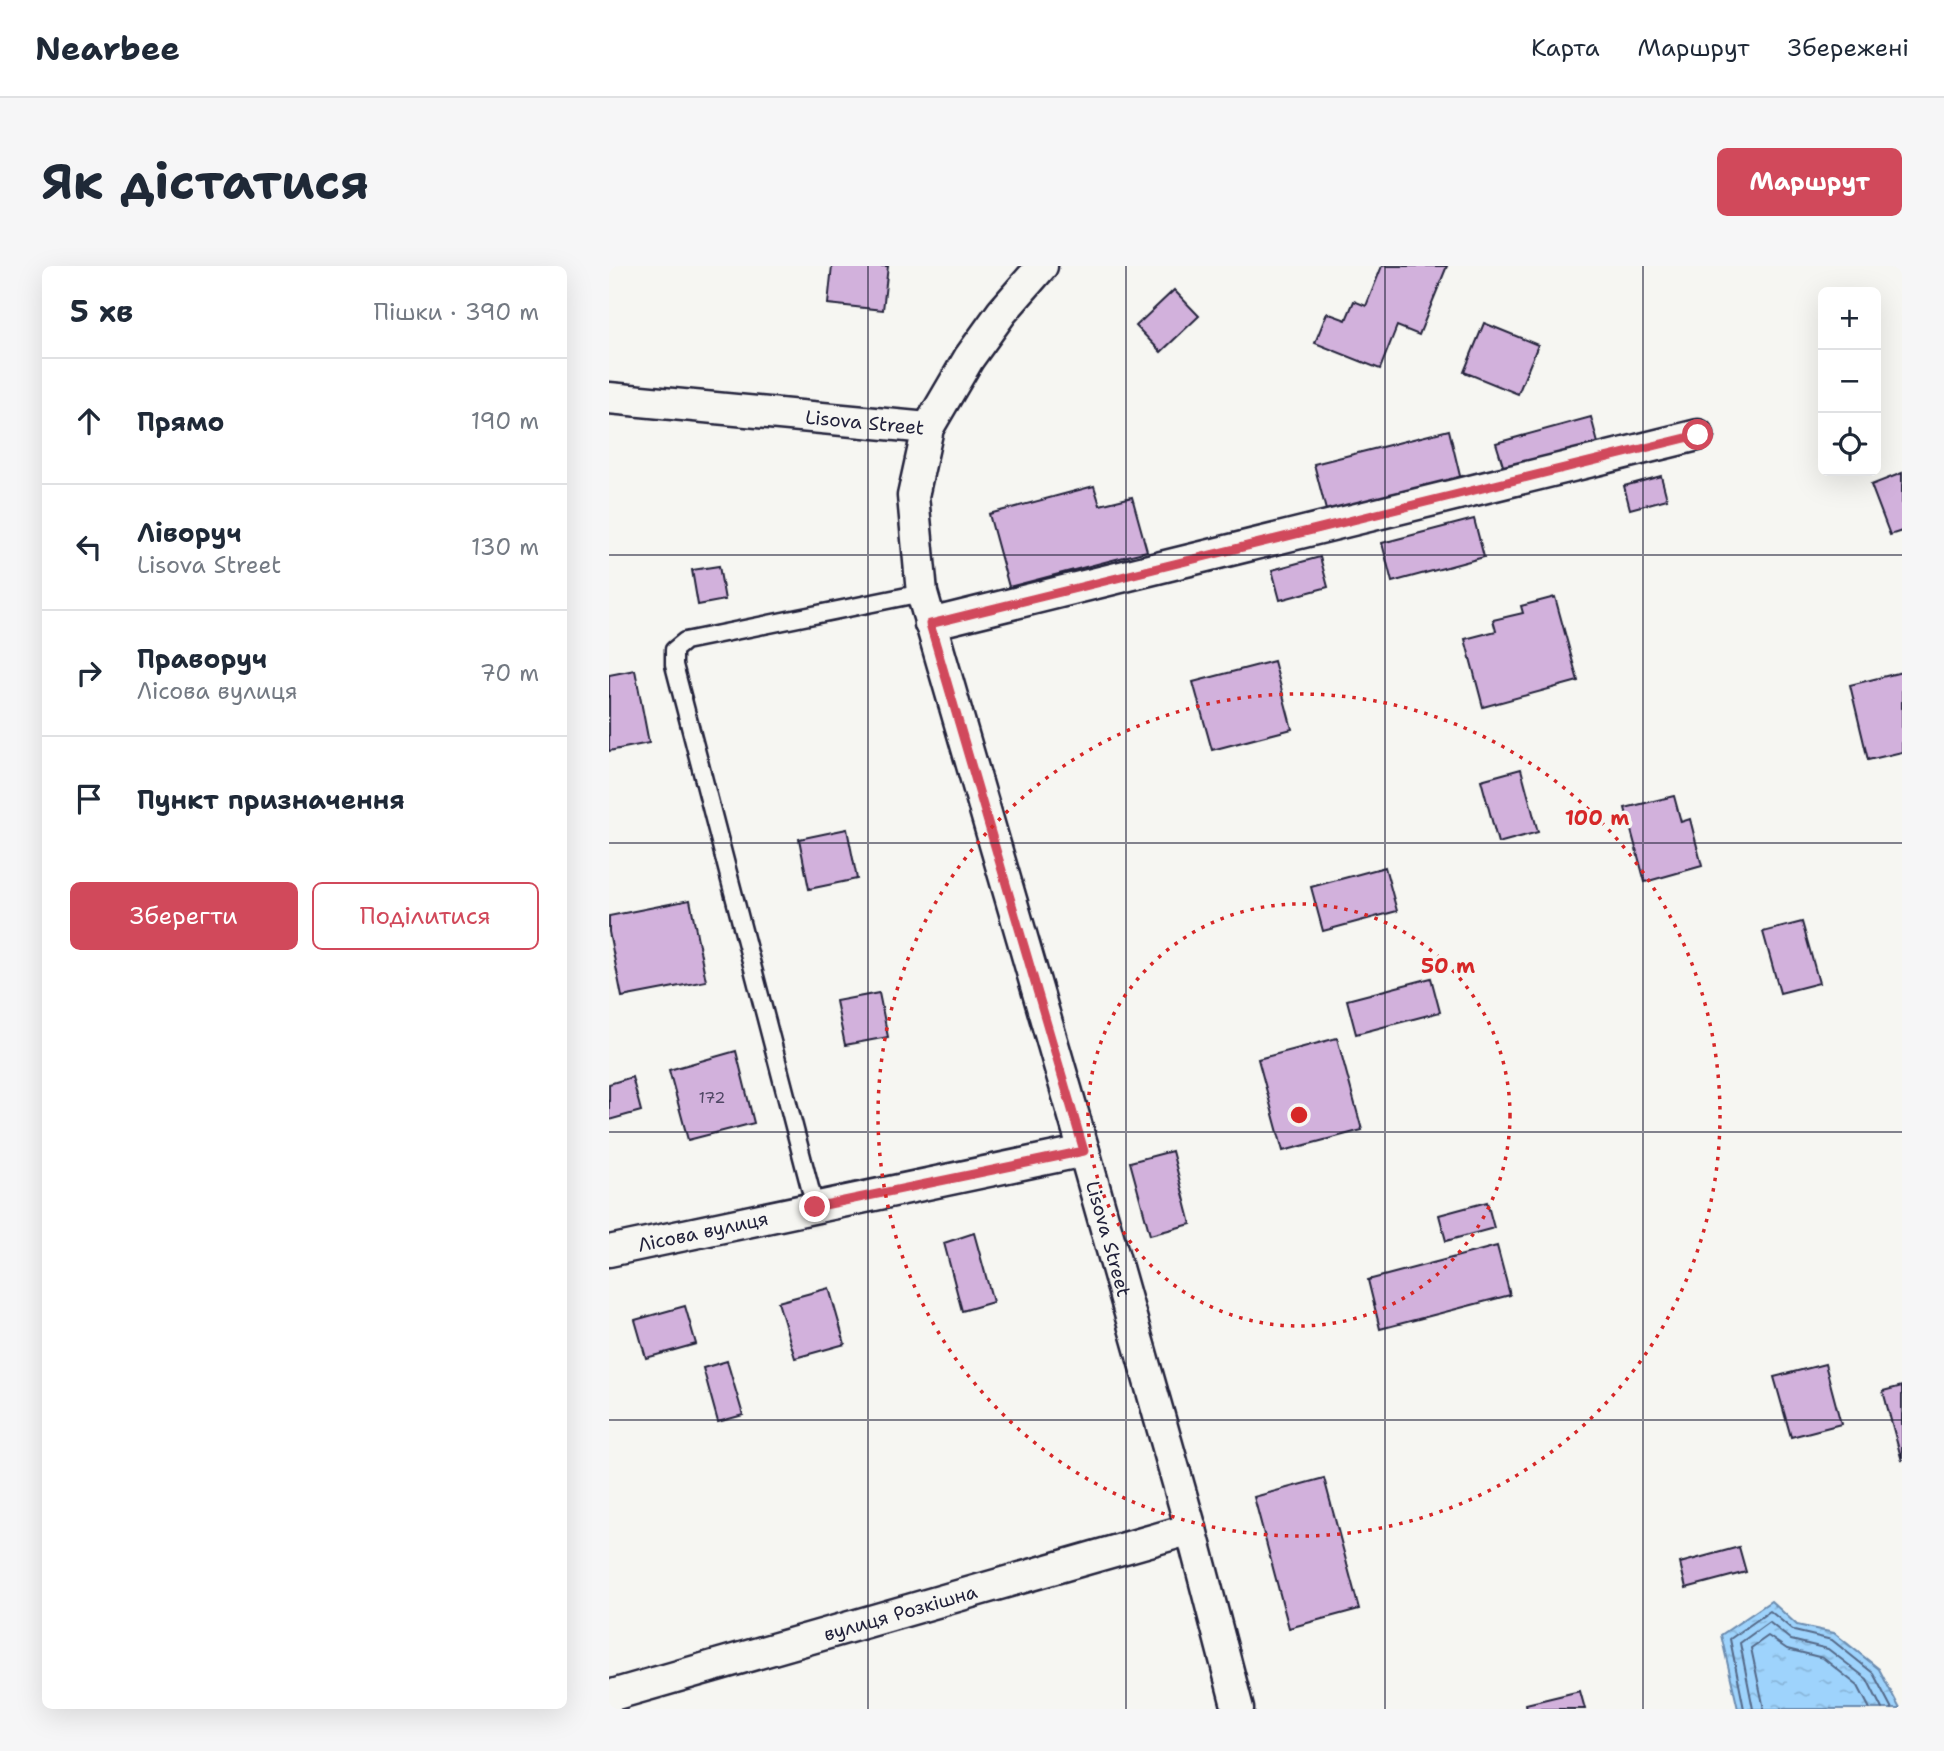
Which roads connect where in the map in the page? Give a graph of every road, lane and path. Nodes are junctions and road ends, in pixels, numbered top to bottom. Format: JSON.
{"nodes":[{"id":1,"x":1042,"y":266,"type":"edge"},
{"id":2,"x":609,"y":398,"type":"edge"},
{"id":3,"x":928,"y":428,"type":"junction"},
{"id":4,"x":1698,"y":435,"type":"dead end"},
{"id":5,"x":922,"y":593,"type":"junction"},
{"id":6,"x":930,"y":624,"type":"junction"},
{"id":7,"x":1084,"y":1151,"type":"junction"},
{"id":8,"x":815,"y":1207,"type":"junction"},
{"id":9,"x":609,"y":1251,"type":"edge"},
{"id":10,"x":1191,"y":1530,"type":"junction"},
{"id":11,"x":609,"y":1696,"type":"edge"},
{"id":12,"x":1238,"y":1709,"type":"edge"}],
"edges":[{"from":1,"to":3,"type":"street"},
{"from":2,"to":3,"type":"street","name":"Lisova Street"},
{"from":3,"to":5,"type":"street","name":"Lisova Street"},
{"from":4,"to":6,"type":"street"},
{"from":5,"to":6,"type":"street","name":"Lisova Street"},
{"from":5,"to":8,"type":"lane"},
{"from":6,"to":7,"type":"street","name":"Lisova Street"},
{"from":7,"to":8,"type":"street","name":"Лісова вулиця"},
{"from":7,"to":10,"type":"street","name":"Lisova Street"},
{"from":8,"to":9,"type":"street","name":"Лісова вулиця"},
{"from":10,"to":11,"type":"street","name":"вулиця Розкішна"},
{"from":10,"to":12,"type":"street","name":"Lisova Street"}]}
